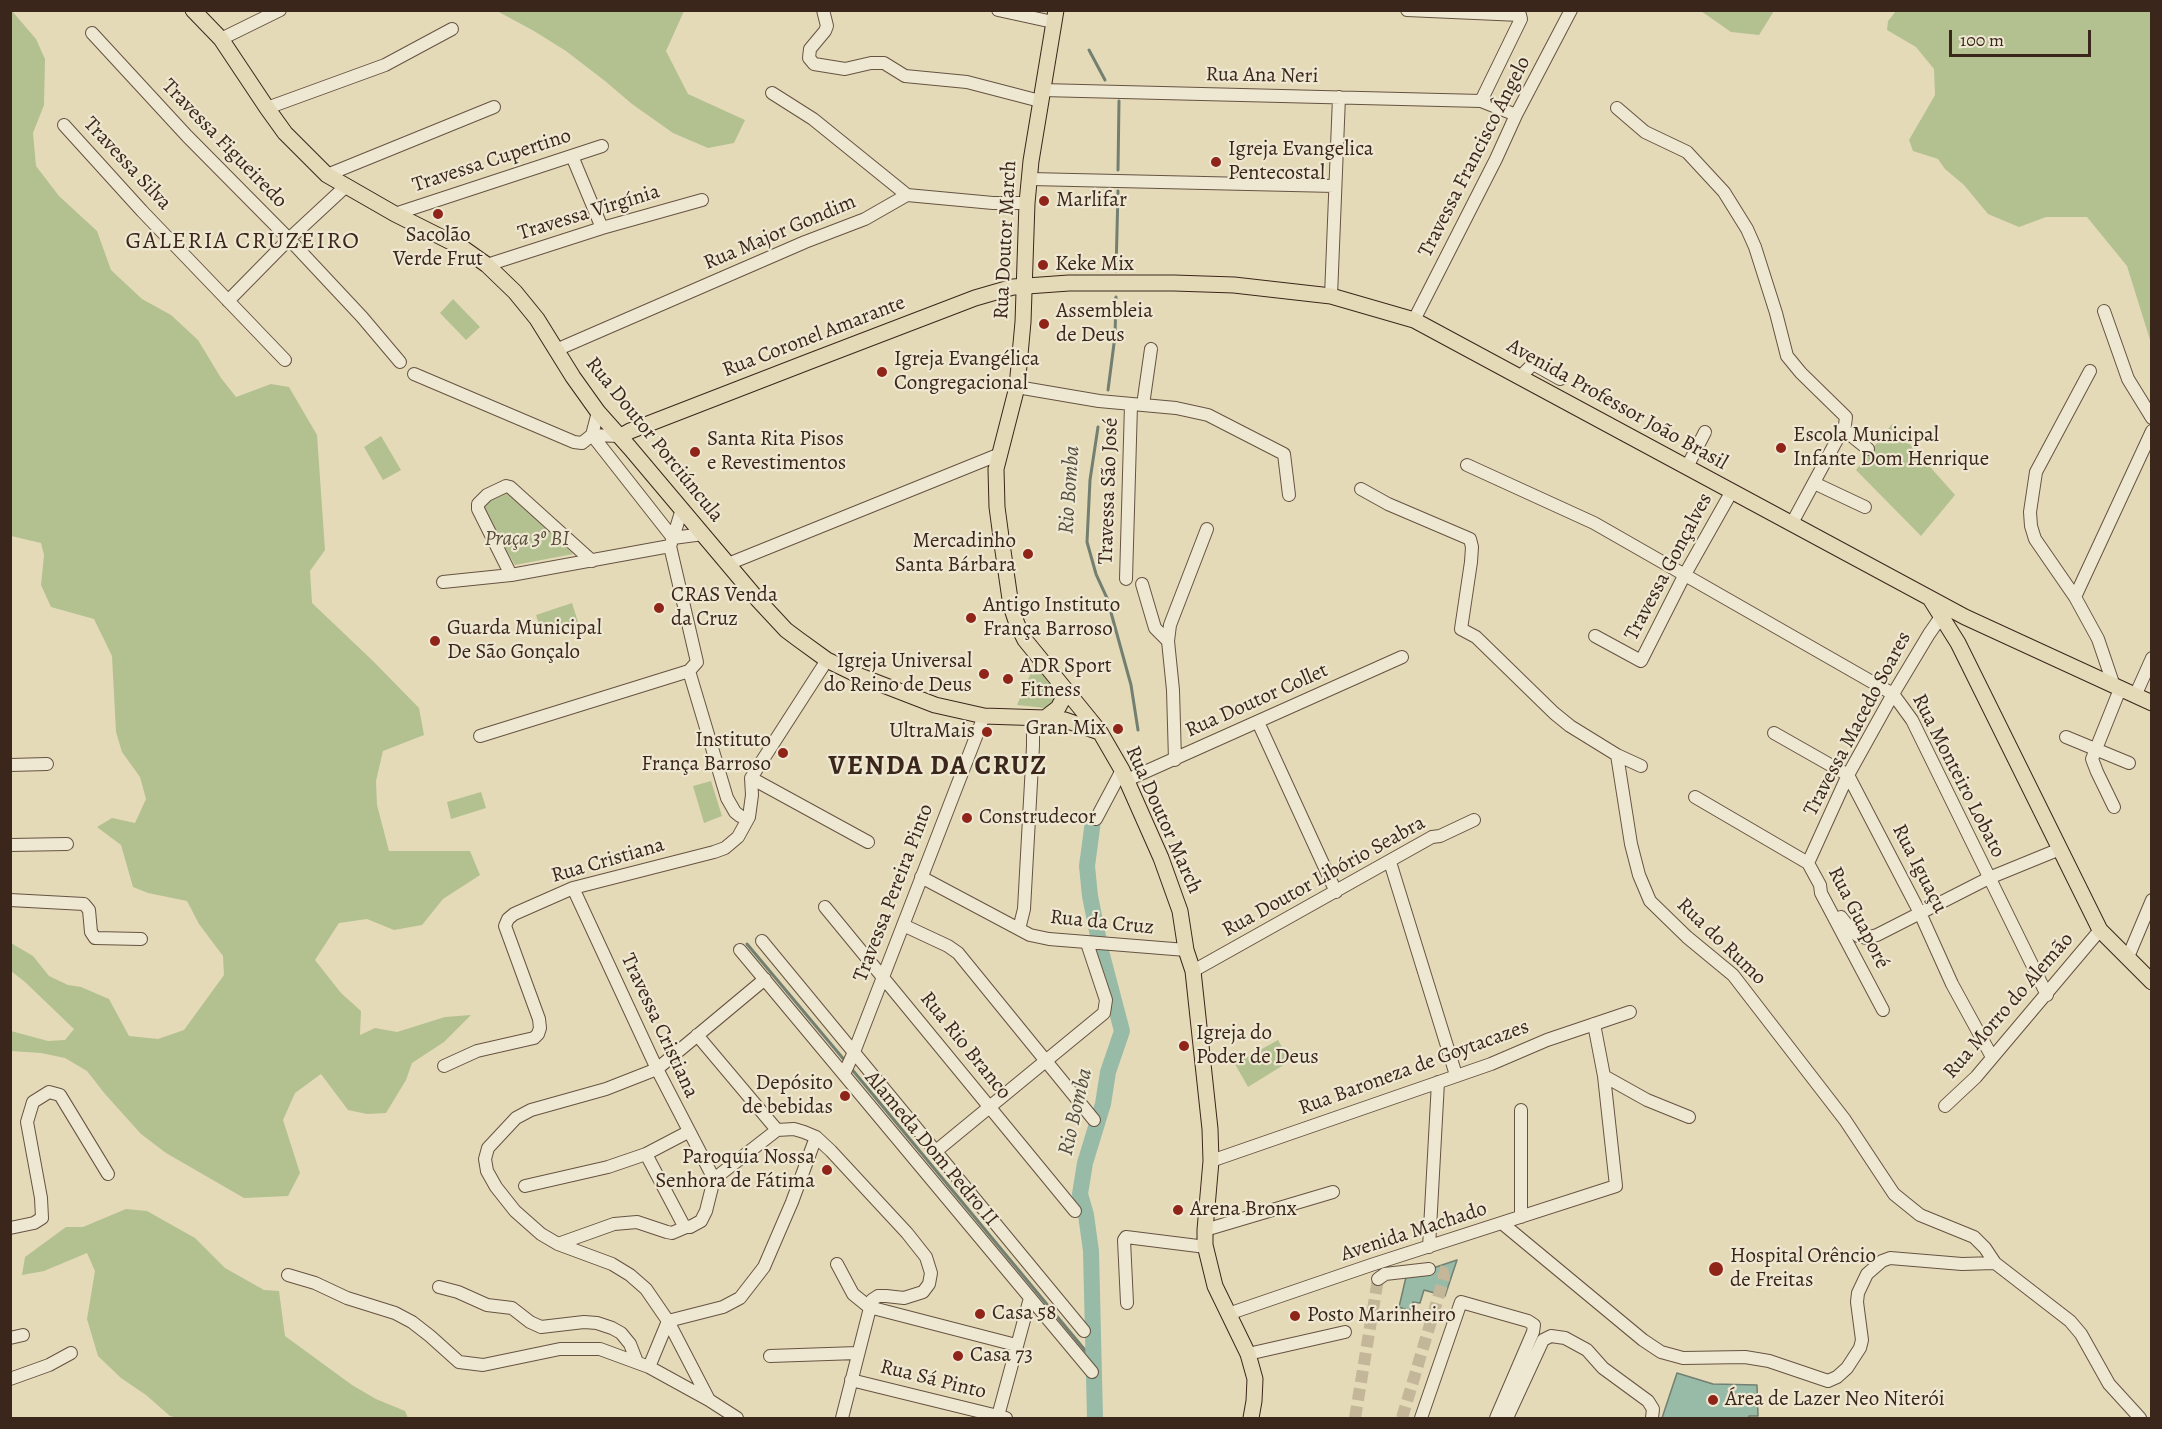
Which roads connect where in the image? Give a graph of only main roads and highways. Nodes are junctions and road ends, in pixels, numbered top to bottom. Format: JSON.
{"nodes":[{"id":1,"x":193,"y":10,"type":"edge"},
{"id":2,"x":1055,"y":16,"type":"edge"},
{"id":3,"x":1024,"y":285,"type":"junction"},
{"id":4,"x":621,"y":436,"type":"junction"},
{"id":5,"x":1945,"y":611,"type":"junction"},
{"id":6,"x":1979,"y":624,"type":"junction"},
{"id":7,"x":1960,"y":646,"type":"junction"},
{"id":8,"x":1064,"y":688,"type":"junction"},
{"id":9,"x":2151,"y":703,"type":"edge"},
{"id":10,"x":1039,"y":717,"type":"junction"},
{"id":11,"x":1100,"y":732,"type":"junction"},
{"id":12,"x":2151,"y":982,"type":"edge"},
{"id":13,"x":1251,"y":1419,"type":"edge"}],
"edges":[{"from":1,"to":4,"type":"main road","name":"Rua Doutor Porciúncula"},
{"from":2,"to":3,"type":"main road","name":"Rua Doutor March"},
{"from":3,"to":4,"type":"main road","name":"Rua Coronel Amarante"},
{"from":3,"to":5,"type":"main road","name":"Avenida Professor João Brasil"},
{"from":3,"to":8,"type":"main road","name":"Rua Doutor March"},
{"from":4,"to":10,"type":"main road","name":"Rua Doutor Porciúncula"},
{"from":5,"to":6,"type":"main road"},
{"from":5,"to":7,"type":"main road"},
{"from":6,"to":7,"type":"main road"},
{"from":6,"to":9,"type":"main road"},
{"from":7,"to":12,"type":"main road"},
{"from":8,"to":10,"type":"main road"},
{"from":8,"to":11,"type":"main road","name":"Rua Doutor March"},
{"from":10,"to":11,"type":"main road","name":"Rua Doutor Porciúncula"},
{"from":11,"to":13,"type":"main road","name":"Rua Doutor March"}]}
